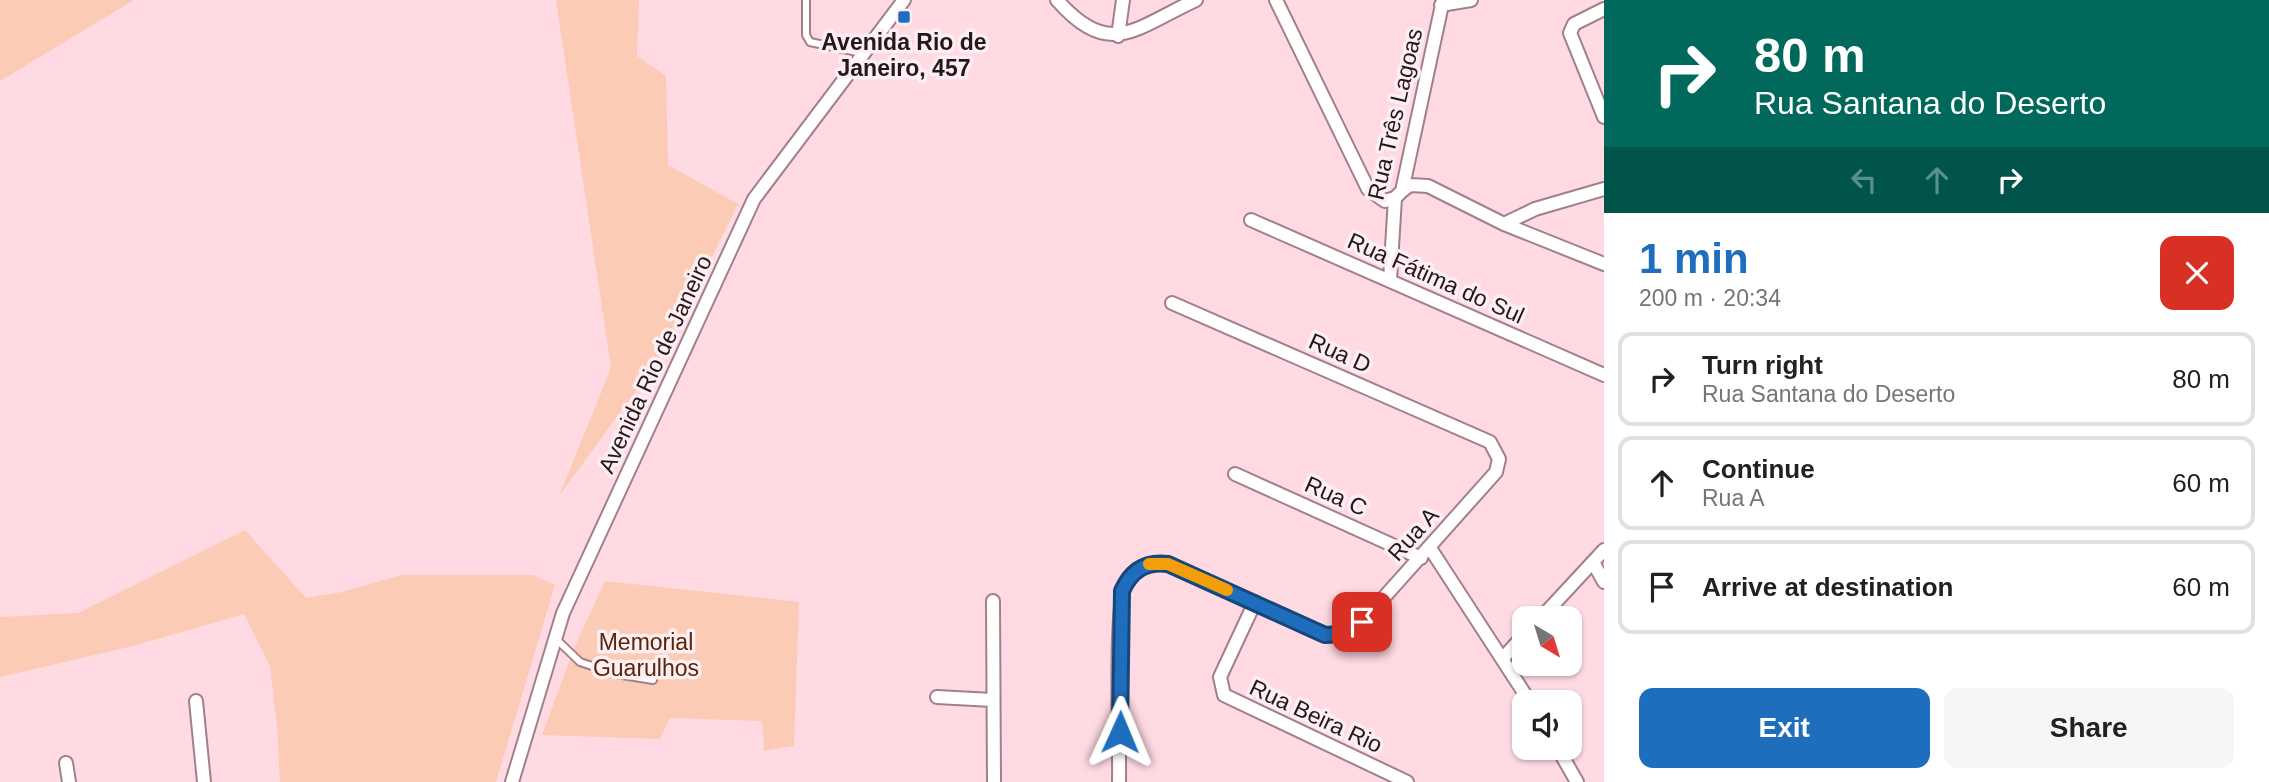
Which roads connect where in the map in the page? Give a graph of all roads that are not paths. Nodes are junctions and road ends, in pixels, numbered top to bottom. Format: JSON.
{"nodes":[{"id":1,"x":806,"y":0,"type":"edge"},
{"id":2,"x":904,"y":0,"type":"edge"},
{"id":3,"x":1057,"y":0,"type":"edge"},
{"id":4,"x":1123,"y":0,"type":"edge"},
{"id":5,"x":1196,"y":0,"type":"edge"},
{"id":6,"x":1276,"y":0,"type":"edge"},
{"id":7,"x":1471,"y":0,"type":"edge"},
{"id":8,"x":1442,"y":2,"type":"edge"},
{"id":9,"x":1604,"y":9,"type":"edge"},
{"id":10,"x":1118,"y":36,"type":"junction"},
{"id":11,"x":864,"y":54,"type":"junction"},
{"id":12,"x":1604,"y":117,"type":"edge"},
{"id":13,"x":1604,"y":189,"type":"edge"},
{"id":14,"x":1398,"y":195,"type":"junction"},
{"id":15,"x":1251,"y":220,"type":"dead end"},
{"id":16,"x":1504,"y":224,"type":"junction"},
{"id":17,"x":1604,"y":264,"type":"edge"},
{"id":18,"x":1390,"y":280,"type":"junction"},
{"id":19,"x":1172,"y":303,"type":"dead end"},
{"id":20,"x":1604,"y":374,"type":"edge"},
{"id":21,"x":1490,"y":442,"type":"joint"},
{"id":22,"x":1235,"y":474,"type":"dead end"},
{"id":23,"x":1604,"y":550,"type":"edge"},
{"id":24,"x":1425,"y":553,"type":"junction"},
{"id":25,"x":1592,"y":562,"type":"junction"},
{"id":26,"x":1604,"y":582,"type":"edge"},
{"id":27,"x":993,"y":601,"type":"dead end"},
{"id":28,"x":1255,"y":602,"type":"junction"},
{"id":29,"x":1552,"y":606,"type":"edge"},
{"id":30,"x":555,"y":638,"type":"junction"},
{"id":31,"x":1512,"y":648,"type":"edge"},
{"id":32,"x":1504,"y":657,"type":"junction"},
{"id":33,"x":653,"y":680,"type":"dead end"},
{"id":34,"x":1523,"y":690,"type":"edge"},
{"id":35,"x":937,"y":697,"type":"dead end"},
{"id":36,"x":992,"y":700,"type":"junction"},
{"id":37,"x":196,"y":701,"type":"dead end"},
{"id":38,"x":1564,"y":760,"type":"edge"},
{"id":39,"x":66,"y":763,"type":"dead end"},
{"id":40,"x":69,"y":782,"type":"edge"},
{"id":41,"x":204,"y":782,"type":"edge"},
{"id":42,"x":512,"y":782,"type":"edge"},
{"id":43,"x":994,"y":782,"type":"edge"},
{"id":44,"x":1119,"y":782,"type":"edge"},
{"id":45,"x":1407,"y":782,"type":"edge"},
{"id":46,"x":1577,"y":782,"type":"edge"}],
"edges":[{"from":1,"to":11,"type":"lane"},
{"from":2,"to":11,"type":"street","name":"Avenida Rio de Janeiro"},
{"from":3,"to":10,"type":"street"},
{"from":4,"to":10,"type":"street"},
{"from":5,"to":10,"type":"street"},
{"from":6,"to":14,"type":"street"},
{"from":7,"to":8,"type":"street"},
{"from":8,"to":14,"type":"street","name":"Rua Três Lagoas"},
{"from":9,"to":12,"type":"street"},
{"from":11,"to":30,"type":"street","name":"Avenida Rio de Janeiro"},
{"from":13,"to":16,"type":"street"},
{"from":14,"to":16,"type":"street"},
{"from":14,"to":18,"type":"street","name":"Rua Três Lagoas"},
{"from":15,"to":18,"type":"street","name":"Rua Fátima do Sul"},
{"from":16,"to":17,"type":"street"},
{"from":18,"to":20,"type":"street","name":"Rua Fátima do Sul"},
{"from":19,"to":21,"type":"street","name":"Rua D"},
{"from":21,"to":24,"type":"street","name":"Rua A"},
{"from":22,"to":24,"type":"street","name":"Rua C"},
{"from":23,"to":25,"type":"street"},
{"from":24,"to":28,"type":"street","name":"Rua A"},
{"from":24,"to":32,"type":"street"},
{"from":25,"to":26,"type":"street"},
{"from":25,"to":29,"type":"street"},
{"from":27,"to":36,"type":"street"},
{"from":28,"to":44,"type":"street","name":"Rua A"},
{"from":28,"to":45,"type":"street","name":"Rua Beira Rio"},
{"from":30,"to":33,"type":"lane"},
{"from":30,"to":42,"type":"street","name":"Avenida Rio de Janeiro"},
{"from":31,"to":32,"type":"street"},
{"from":32,"to":34,"type":"street"},
{"from":35,"to":36,"type":"street"},
{"from":36,"to":43,"type":"street"},
{"from":37,"to":41,"type":"street"},
{"from":38,"to":46,"type":"street"},
{"from":39,"to":40,"type":"street"}]}
